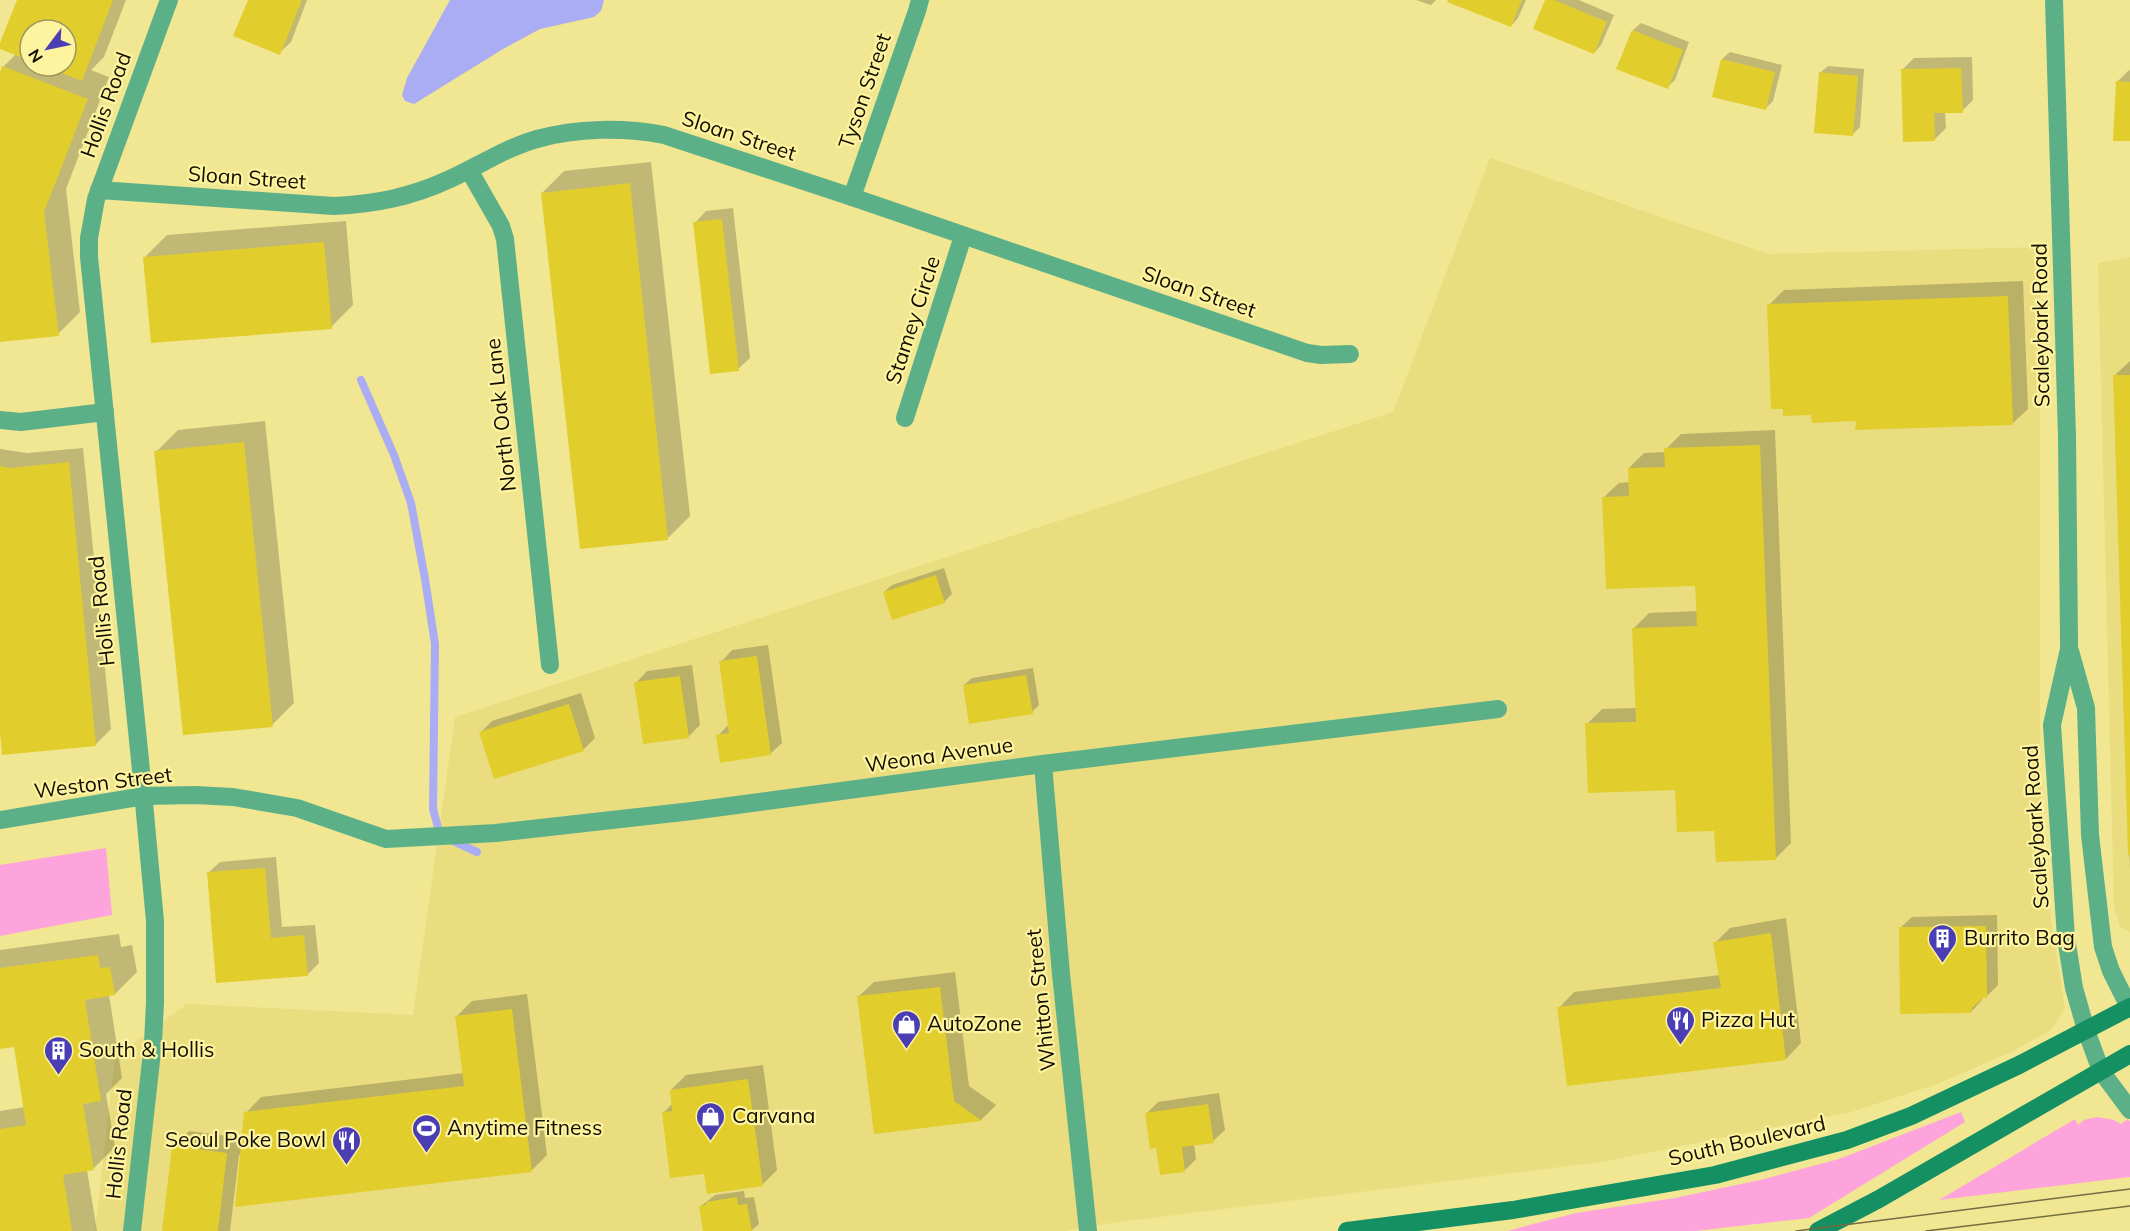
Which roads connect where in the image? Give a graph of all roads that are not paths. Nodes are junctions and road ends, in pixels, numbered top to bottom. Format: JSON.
{"nodes":[{"id":1,"x":169,"y":0,"type":"edge"},
{"id":2,"x":920,"y":0,"type":"edge"},
{"id":3,"x":2054,"y":0,"type":"edge"},
{"id":4,"x":469,"y":170,"type":"junction"},
{"id":5,"x":99,"y":190,"type":"junction"},
{"id":6,"x":852,"y":197,"type":"junction"},
{"id":7,"x":963,"y":236,"type":"junction"},
{"id":8,"x":1350,"y":354,"type":"dead end"},
{"id":9,"x":105,"y":412,"type":"junction"},
{"id":10,"x":905,"y":418,"type":"dead end"},
{"id":11,"x":0,"y":420,"type":"edge"},
{"id":12,"x":2069,"y":649,"type":"junction"},
{"id":13,"x":549,"y":665,"type":"dead end"},
{"id":14,"x":1498,"y":709,"type":"dead end"},
{"id":15,"x":1043,"y":764,"type":"junction"},
{"id":16,"x":144,"y":796,"type":"junction"},
{"id":17,"x":0,"y":820,"type":"edge"},
{"id":18,"x":386,"y":838,"type":"joint"},
{"id":19,"x":2130,"y":1008,"type":"edge"},
{"id":20,"x":2086,"y":1030,"type":"junction"},
{"id":21,"x":2130,"y":1054,"type":"edge"},
{"id":22,"x":2101,"y":1071,"type":"junction"},
{"id":23,"x":2130,"y":1110,"type":"edge"},
{"id":24,"x":132,"y":1231,"type":"edge"},
{"id":25,"x":1088,"y":1231,"type":"edge"},
{"id":26,"x":1347,"y":1231,"type":"edge"},
{"id":27,"x":1818,"y":1231,"type":"edge"}],
"edges":[{"from":1,"to":5,"type":"street","name":"Hollis Road"},
{"from":2,"to":6,"type":"street","name":"Tyson Street"},
{"from":3,"to":12,"type":"street","name":"Scaleybark Road"},
{"from":4,"to":5,"type":"street","name":"Sloan Street"},
{"from":4,"to":6,"type":"street","name":"Sloan Street"},
{"from":4,"to":13,"type":"street","name":"North Oak Lane"},
{"from":5,"to":9,"type":"street","name":"Hollis Road"},
{"from":6,"to":7,"type":"street","name":"Sloan Street"},
{"from":7,"to":8,"type":"street","name":"Sloan Street"},
{"from":7,"to":10,"type":"street","name":"Stamey Circle"},
{"from":9,"to":11,"type":"street"},
{"from":9,"to":16,"type":"street","name":"Hollis Road"},
{"from":12,"to":19,"type":"street","name":"Scaleybark Road"},
{"from":12,"to":20,"type":"street","name":"Scaleybark Road"},
{"from":14,"to":15,"type":"street","name":"Weona Avenue"},
{"from":15,"to":18,"type":"street","name":"Weona Avenue"},
{"from":15,"to":25,"type":"street","name":"Whitton Street"},
{"from":16,"to":17,"type":"street","name":"Weston Street"},
{"from":16,"to":18,"type":"street","name":"Weston Street"},
{"from":16,"to":24,"type":"street","name":"Hollis Road"},
{"from":19,"to":20,"type":"main road","name":"South Boulevard"},
{"from":20,"to":22,"type":"street","name":"Scaleybark Road"},
{"from":20,"to":26,"type":"main road","name":"South Boulevard"},
{"from":21,"to":22,"type":"main road"},
{"from":22,"to":23,"type":"street","name":"Scaleybark Road"},
{"from":22,"to":27,"type":"main road"}]}
